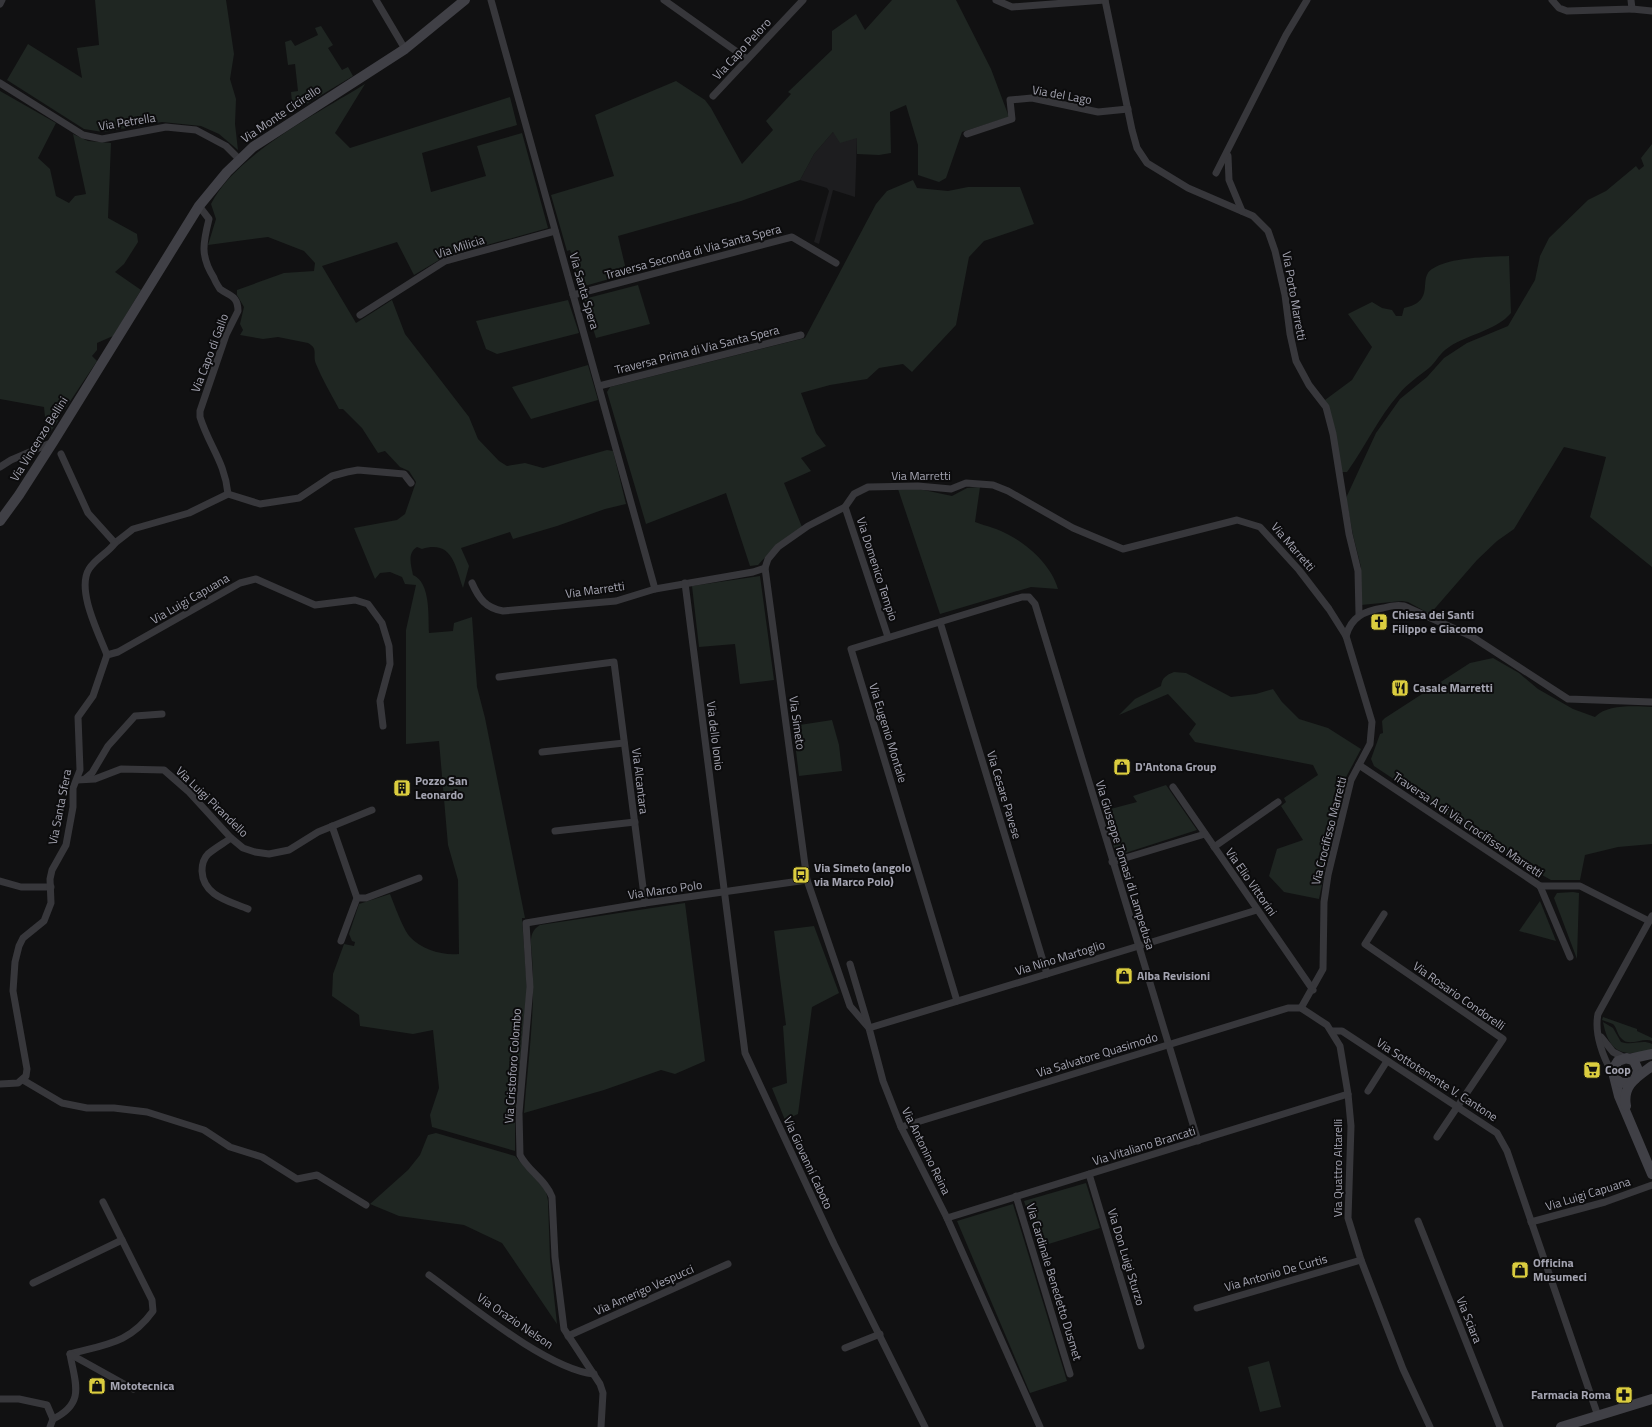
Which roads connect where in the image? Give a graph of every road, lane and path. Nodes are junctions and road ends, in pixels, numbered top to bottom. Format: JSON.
{"nodes":[{"id":1,"x":2,"y":0,"type":"edge"},
{"id":2,"x":376,"y":0,"type":"edge"},
{"id":3,"x":465,"y":0,"type":"edge"},
{"id":4,"x":491,"y":0,"type":"edge"},
{"id":5,"x":664,"y":0,"type":"edge"},
{"id":6,"x":803,"y":0,"type":"edge"},
{"id":7,"x":996,"y":0,"type":"edge"},
{"id":8,"x":1105,"y":0,"type":"edge"},
{"id":9,"x":1307,"y":0,"type":"edge"},
{"id":10,"x":1552,"y":0,"type":"edge"},
{"id":11,"x":1632,"y":0,"type":"edge"},
{"id":12,"x":0,"y":4,"type":"edge"},
{"id":13,"x":1632,"y":9,"type":"junction"},
{"id":14,"x":1652,"y":11,"type":"edge"},
{"id":15,"x":405,"y":49,"type":"junction"},
{"id":16,"x":747,"y":59,"type":"junction"},
{"id":17,"x":0,"y":83,"type":"edge"},
{"id":18,"x":713,"y":96,"type":"dead end"},
{"id":19,"x":1128,"y":109,"type":"junction"},
{"id":20,"x":967,"y":134,"type":"dead end"},
{"id":21,"x":1228,"y":152,"type":"junction"},
{"id":22,"x":239,"y":159,"type":"junction"},
{"id":23,"x":1216,"y":173,"type":"dead end"},
{"id":24,"x":199,"y":206,"type":"junction"},
{"id":25,"x":1242,"y":211,"type":"junction"},
{"id":26,"x":555,"y":231,"type":"junction"},
{"id":27,"x":836,"y":263,"type":"dead end"},
{"id":28,"x":573,"y":295,"type":"junction"},
{"id":29,"x":360,"y":315,"type":"dead end"},
{"id":30,"x":801,"y":335,"type":"dead end"},
{"id":31,"x":98,"y":369,"type":"joint"},
{"id":32,"x":599,"y":386,"type":"junction"},
{"id":33,"x":53,"y":442,"type":"junction"},
{"id":34,"x":61,"y":454,"type":"dead end"},
{"id":35,"x":0,"y":467,"type":"edge"},
{"id":36,"x":411,"y":483,"type":"dead end"},
{"id":37,"x":228,"y":494,"type":"junction"},
{"id":38,"x":846,"y":506,"type":"junction"},
{"id":39,"x":0,"y":521,"type":"edge"},
{"id":40,"x":115,"y":543,"type":"junction"},
{"id":41,"x":765,"y":568,"type":"junction"},
{"id":42,"x":472,"y":583,"type":"dead end"},
{"id":43,"x":685,"y":583,"type":"junction"},
{"id":44,"x":656,"y":589,"type":"junction"},
{"id":45,"x":1029,"y":597,"type":"joint"},
{"id":46,"x":1360,"y":614,"type":"junction"},
{"id":47,"x":940,"y":622,"type":"junction"},
{"id":48,"x":1346,"y":636,"type":"junction"},
{"id":49,"x":888,"y":638,"type":"junction"},
{"id":50,"x":107,"y":655,"type":"junction"},
{"id":51,"x":498,"y":677,"type":"dead end"},
{"id":52,"x":1652,"y":702,"type":"edge"},
{"id":53,"x":162,"y":714,"type":"dead end"},
{"id":54,"x":383,"y":726,"type":"dead end"},
{"id":55,"x":624,"y":742,"type":"junction"},
{"id":56,"x":542,"y":752,"type":"dead end"},
{"id":57,"x":1359,"y":765,"type":"junction"},
{"id":58,"x":77,"y":780,"type":"junction"},
{"id":59,"x":85,"y":780,"type":"junction"},
{"id":60,"x":1173,"y":787,"type":"dead end"},
{"id":61,"x":1278,"y":802,"type":"dead end"},
{"id":62,"x":372,"y":810,"type":"dead end"},
{"id":63,"x":635,"y":822,"type":"junction"},
{"id":64,"x":332,"y":826,"type":"junction"},
{"id":65,"x":555,"y":831,"type":"dead end"},
{"id":66,"x":1205,"y":834,"type":"junction"},
{"id":67,"x":232,"y":838,"type":"junction"},
{"id":68,"x":1214,"y":847,"type":"junction"},
{"id":69,"x":1112,"y":862,"type":"junction"},
{"id":70,"x":419,"y":878,"type":"dead end"},
{"id":71,"x":808,"y":880,"type":"junction"},
{"id":72,"x":0,"y":881,"type":"edge"},
{"id":73,"x":51,"y":886,"type":"junction"},
{"id":74,"x":1540,"y":886,"type":"junction"},
{"id":75,"x":724,"y":892,"type":"junction"},
{"id":76,"x":357,"y":898,"type":"junction"},
{"id":77,"x":645,"y":903,"type":"junction"},
{"id":78,"x":248,"y":909,"type":"dead end"},
{"id":79,"x":1257,"y":910,"type":"junction"},
{"id":80,"x":1384,"y":914,"type":"dead end"},
{"id":81,"x":1650,"y":918,"type":"edge"},
{"id":82,"x":526,"y":923,"type":"joint"},
{"id":83,"x":341,"y":941,"type":"dead end"},
{"id":84,"x":1138,"y":946,"type":"junction"},
{"id":85,"x":1570,"y":957,"type":"dead end"},
{"id":86,"x":850,"y":964,"type":"dead end"},
{"id":87,"x":1048,"y":974,"type":"junction"},
{"id":88,"x":1313,"y":990,"type":"junction"},
{"id":89,"x":957,"y":1001,"type":"junction"},
{"id":90,"x":1301,"y":1008,"type":"junction"},
{"id":91,"x":869,"y":1028,"type":"junction"},
{"id":92,"x":1332,"y":1031,"type":"junction"},
{"id":93,"x":1598,"y":1032,"type":"junction"},
{"id":94,"x":1168,"y":1045,"type":"junction"},
{"id":95,"x":1652,"y":1054,"type":"edge"},
{"id":96,"x":1627,"y":1058,"type":"junction"},
{"id":97,"x":1387,"y":1061,"type":"junction"},
{"id":98,"x":1652,"y":1066,"type":"edge"},
{"id":99,"x":1614,"y":1075,"type":"junction"},
{"id":100,"x":23,"y":1080,"type":"junction"},
{"id":101,"x":1633,"y":1080,"type":"junction"},
{"id":102,"x":0,"y":1084,"type":"edge"},
{"id":103,"x":1368,"y":1091,"type":"dead end"},
{"id":104,"x":1348,"y":1094,"type":"junction"},
{"id":105,"x":1457,"y":1106,"type":"junction"},
{"id":106,"x":1628,"y":1114,"type":"junction"},
{"id":107,"x":901,"y":1127,"type":"junction"},
{"id":108,"x":1437,"y":1137,"type":"dead end"},
{"id":109,"x":1198,"y":1142,"type":"junction"},
{"id":110,"x":1089,"y":1174,"type":"junction"},
{"id":111,"x":1652,"y":1174,"type":"edge"},
{"id":112,"x":1652,"y":1185,"type":"edge"},
{"id":113,"x":1016,"y":1196,"type":"junction"},
{"id":114,"x":103,"y":1202,"type":"dead end"},
{"id":115,"x":366,"y":1205,"type":"dead end"},
{"id":116,"x":947,"y":1218,"type":"junction"},
{"id":117,"x":1418,"y":1221,"type":"dead end"},
{"id":118,"x":1531,"y":1222,"type":"junction"},
{"id":119,"x":122,"y":1240,"type":"junction"},
{"id":120,"x":1361,"y":1260,"type":"junction"},
{"id":121,"x":728,"y":1264,"type":"dead end"},
{"id":122,"x":429,"y":1275,"type":"dead end"},
{"id":123,"x":33,"y":1284,"type":"dead end"},
{"id":124,"x":1197,"y":1308,"type":"dead end"},
{"id":125,"x":880,"y":1334,"type":"junction"},
{"id":126,"x":568,"y":1336,"type":"junction"},
{"id":127,"x":1142,"y":1346,"type":"dead end"},
{"id":128,"x":846,"y":1348,"type":"dead end"},
{"id":129,"x":70,"y":1354,"type":"junction"},
{"id":130,"x":594,"y":1374,"type":"junction"},
{"id":131,"x":1070,"y":1374,"type":"dead end"},
{"id":132,"x":133,"y":1389,"type":"dead end"},
{"id":133,"x":0,"y":1399,"type":"edge"},
{"id":134,"x":1652,"y":1399,"type":"edge"},
{"id":135,"x":1598,"y":1416,"type":"junction"},
{"id":136,"x":53,"y":1418,"type":"junction"},
{"id":137,"x":50,"y":1427,"type":"edge"},
{"id":138,"x":601,"y":1427,"type":"edge"},
{"id":139,"x":925,"y":1427,"type":"edge"},
{"id":140,"x":1040,"y":1427,"type":"edge"},
{"id":141,"x":1430,"y":1427,"type":"edge"},
{"id":142,"x":1500,"y":1427,"type":"edge"},
{"id":143,"x":1561,"y":1427,"type":"edge"}],
"edges":[{"from":1,"to":12,"type":"street"},
{"from":2,"to":15,"type":"street"},
{"from":3,"to":15,"type":"street","name":"Via Monte Cicirello"},
{"from":4,"to":26,"type":"street","name":"Via Santa Spera"},
{"from":5,"to":16,"type":"street"},
{"from":6,"to":16,"type":"street","name":"Via Capo Peloro"},
{"from":7,"to":8,"type":"street"},
{"from":8,"to":19,"type":"street","name":"Via Porto Marretti"},
{"from":9,"to":21,"type":"street"},
{"from":10,"to":13,"type":"street"},
{"from":11,"to":13,"type":"street"},
{"from":13,"to":14,"type":"street"},
{"from":15,"to":22,"type":"street","name":"Via Monte Cicirello"},
{"from":16,"to":18,"type":"street","name":"Via Capo Peloro"},
{"from":17,"to":22,"type":"street","name":"Via Petrella"},
{"from":19,"to":20,"type":"street","name":"Via del Lago"},
{"from":19,"to":25,"type":"street","name":"Via Porto Marretti"},
{"from":21,"to":23,"type":"street"},
{"from":21,"to":25,"type":"street"},
{"from":22,"to":24,"type":"street","name":"Via Monte Cicirello"},
{"from":24,"to":31,"type":"street","name":"Via Monte Cicirello"},
{"from":24,"to":37,"type":"street","name":"Via Capo di Gallo"},
{"from":25,"to":46,"type":"street","name":"Via Porto Marretti"},
{"from":26,"to":28,"type":"street","name":"Via Santa Spera"},
{"from":26,"to":29,"type":"street","name":"Via Milicia"},
{"from":27,"to":28,"type":"street","name":"Traversa Seconda di Via Santa Spera"},
{"from":28,"to":32,"type":"street","name":"Via Santa Spera"},
{"from":30,"to":32,"type":"street","name":"Traversa Prima di Via Santa Spera"},
{"from":31,"to":33,"type":"street","name":"Via Vincenzo Bellini"},
{"from":32,"to":44,"type":"street","name":"Via Santa Spera"},
{"from":33,"to":35,"type":"street"},
{"from":33,"to":39,"type":"street","name":"Via Vincenzo Bellini"},
{"from":34,"to":40,"type":"street"},
{"from":36,"to":37,"type":"street"},
{"from":37,"to":40,"type":"street"},
{"from":38,"to":41,"type":"street","name":"Via Marretti"},
{"from":38,"to":48,"type":"street","name":"Via Marretti"},
{"from":38,"to":49,"type":"street","name":"Via Domenico Tempio"},
{"from":40,"to":50,"type":"street"},
{"from":41,"to":43,"type":"street","name":"Via Marretti"},
{"from":41,"to":71,"type":"street","name":"Via Simeto"},
{"from":42,"to":44,"type":"street","name":"Via Marretti"},
{"from":43,"to":44,"type":"street","name":"Via Marretti"},
{"from":43,"to":75,"type":"street","name":"Via dello Ionio"},
{"from":45,"to":47,"type":"street","name":"Via Eugenio Montale"},
{"from":45,"to":69,"type":"street","name":"Via Giuseppe Tomasi di Lampedusa"},
{"from":46,"to":48,"type":"street"},
{"from":46,"to":52,"type":"street"},
{"from":47,"to":49,"type":"street","name":"Via Eugenio Montale"},
{"from":47,"to":87,"type":"street","name":"Via Cesare Pavese"},
{"from":48,"to":57,"type":"street","name":"Via Crocifisso Marretti"},
{"from":49,"to":89,"type":"street","name":"Via Eugenio Montale"},
{"from":50,"to":54,"type":"street","name":"Via Luigi Capuana"},
{"from":50,"to":58,"type":"street","name":"Via Santa Sfera"},
{"from":51,"to":55,"type":"street","name":"Via Alcantara"},
{"from":53,"to":59,"type":"street"},
{"from":55,"to":56,"type":"street"},
{"from":55,"to":63,"type":"street","name":"Via Alcantara"},
{"from":57,"to":74,"type":"street","name":"Traversa A di Via Crocifisso Marretti"},
{"from":57,"to":88,"type":"street","name":"Via Crocifisso Marretti"},
{"from":58,"to":59,"type":"street","name":"Via Luigi Pirandello"},
{"from":58,"to":73,"type":"street","name":"Via Santa Sfera"},
{"from":59,"to":67,"type":"street","name":"Via Luigi Pirandello"},
{"from":60,"to":66,"type":"street","name":"Via Elio Vittorini"},
{"from":61,"to":68,"type":"street"},
{"from":62,"to":64,"type":"street","name":"Via Luigi Pirandello"},
{"from":63,"to":65,"type":"street"},
{"from":63,"to":77,"type":"street","name":"Via Alcantara"},
{"from":64,"to":67,"type":"street","name":"Via Luigi Pirandello"},
{"from":64,"to":76,"type":"street"},
{"from":66,"to":68,"type":"street","name":"Via Elio Vittorini"},
{"from":66,"to":69,"type":"street"},
{"from":67,"to":78,"type":"street"},
{"from":68,"to":79,"type":"street","name":"Via Elio Vittorini"},
{"from":69,"to":84,"type":"street","name":"Via Giuseppe Tomasi di Lampedusa"},
{"from":70,"to":76,"type":"street"},
{"from":71,"to":75,"type":"street","name":"Via Marco Polo"},
{"from":71,"to":91,"type":"street","name":"Via Antonino Reina"},
{"from":72,"to":73,"type":"street"},
{"from":73,"to":100,"type":"street","name":"Via Santa Sfera"},
{"from":74,"to":81,"type":"street"},
{"from":74,"to":85,"type":"street","name":"Traversa A di Via Crocifisso Marretti"},
{"from":75,"to":77,"type":"street","name":"Via Marco Polo"},
{"from":75,"to":125,"type":"street","name":"Via Giovanni Caboto"},
{"from":76,"to":83,"type":"street"},
{"from":77,"to":82,"type":"street","name":"Via Marco Polo"},
{"from":79,"to":84,"type":"street","name":"Via Nino Martoglio"},
{"from":79,"to":88,"type":"street","name":"Via Elio Vittorini"},
{"from":80,"to":105,"type":"street","name":"Via Rosario Condorelli"},
{"from":81,"to":93,"type":"street"},
{"from":82,"to":126,"type":"street","name":"Via Cristoforo Colombo"},
{"from":84,"to":87,"type":"street","name":"Via Nino Martoglio"},
{"from":84,"to":94,"type":"street","name":"Via Giuseppe Tomasi di Lampedusa"},
{"from":86,"to":91,"type":"street"},
{"from":87,"to":89,"type":"street","name":"Via Nino Martoglio"},
{"from":88,"to":90,"type":"street","name":"Via Crocifisso Marretti"},
{"from":89,"to":91,"type":"street","name":"Via Nino Martoglio"},
{"from":90,"to":92,"type":"street","name":"Via Quattro Altarelli"},
{"from":90,"to":94,"type":"street","name":"Via Salvatore Quasimodo"},
{"from":91,"to":107,"type":"street","name":"Via Antonino Reina"},
{"from":92,"to":97,"type":"street","name":"Via Sottotenente V. Cantone"},
{"from":92,"to":104,"type":"street","name":"Via Quattro Altarelli"},
{"from":93,"to":96,"type":"street"},
{"from":93,"to":99,"type":"street"},
{"from":94,"to":107,"type":"street","name":"Via Salvatore Quasimodo"},
{"from":94,"to":109,"type":"street","name":"Via Giuseppe Tomasi di Lampedusa"},
{"from":95,"to":96,"type":"street"},
{"from":96,"to":99,"type":"street"},
{"from":96,"to":101,"type":"street"},
{"from":97,"to":103,"type":"street"},
{"from":97,"to":105,"type":"street","name":"Via Sottotenente V. Cantone"},
{"from":98,"to":101,"type":"street"},
{"from":99,"to":101,"type":"street"},
{"from":99,"to":106,"type":"street"},
{"from":100,"to":102,"type":"street"},
{"from":100,"to":115,"type":"street"},
{"from":101,"to":106,"type":"street"},
{"from":104,"to":109,"type":"street","name":"Via Vitaliano Brancati"},
{"from":104,"to":120,"type":"street","name":"Via Quattro Altarelli"},
{"from":105,"to":108,"type":"street"},
{"from":105,"to":118,"type":"street","name":"Via Sottotenente V. Cantone"},
{"from":106,"to":111,"type":"street"},
{"from":107,"to":116,"type":"street","name":"Via Antonino Reina"},
{"from":109,"to":110,"type":"street","name":"Via Vitaliano Brancati"},
{"from":110,"to":113,"type":"street","name":"Via Vitaliano Brancati"},
{"from":110,"to":127,"type":"street","name":"Via Don Luigi Sturzo"},
{"from":112,"to":118,"type":"street","name":"Via Luigi Capuana"},
{"from":113,"to":116,"type":"street","name":"Via Vitaliano Brancati"},
{"from":113,"to":131,"type":"street","name":"Via Cardinale Benedetto Dusmet"},
{"from":114,"to":119,"type":"street"},
{"from":116,"to":140,"type":"street","name":"Via Antonino Reina"},
{"from":117,"to":142,"type":"street","name":"Via Sciara"},
{"from":118,"to":135,"type":"street","name":"Via Sottotenente V. Cantone"},
{"from":119,"to":123,"type":"street"},
{"from":119,"to":129,"type":"street"},
{"from":120,"to":124,"type":"street","name":"Via Antonio De Curtis"},
{"from":120,"to":141,"type":"street","name":"Via Quattro Altarelli"},
{"from":121,"to":126,"type":"street","name":"Via Amerigo Vespucci"},
{"from":122,"to":130,"type":"street","name":"Via Orazio Nelson"},
{"from":125,"to":128,"type":"street"},
{"from":125,"to":139,"type":"street","name":"Via Giovanni Caboto"},
{"from":126,"to":130,"type":"street","name":"Via Cristoforo Colombo"},
{"from":129,"to":132,"type":"street"},
{"from":129,"to":136,"type":"street"},
{"from":130,"to":138,"type":"street","name":"Via Cristoforo Colombo"},
{"from":133,"to":136,"type":"street"},
{"from":134,"to":135,"type":"street"},
{"from":135,"to":143,"type":"street"},
{"from":136,"to":137,"type":"street"}]}
